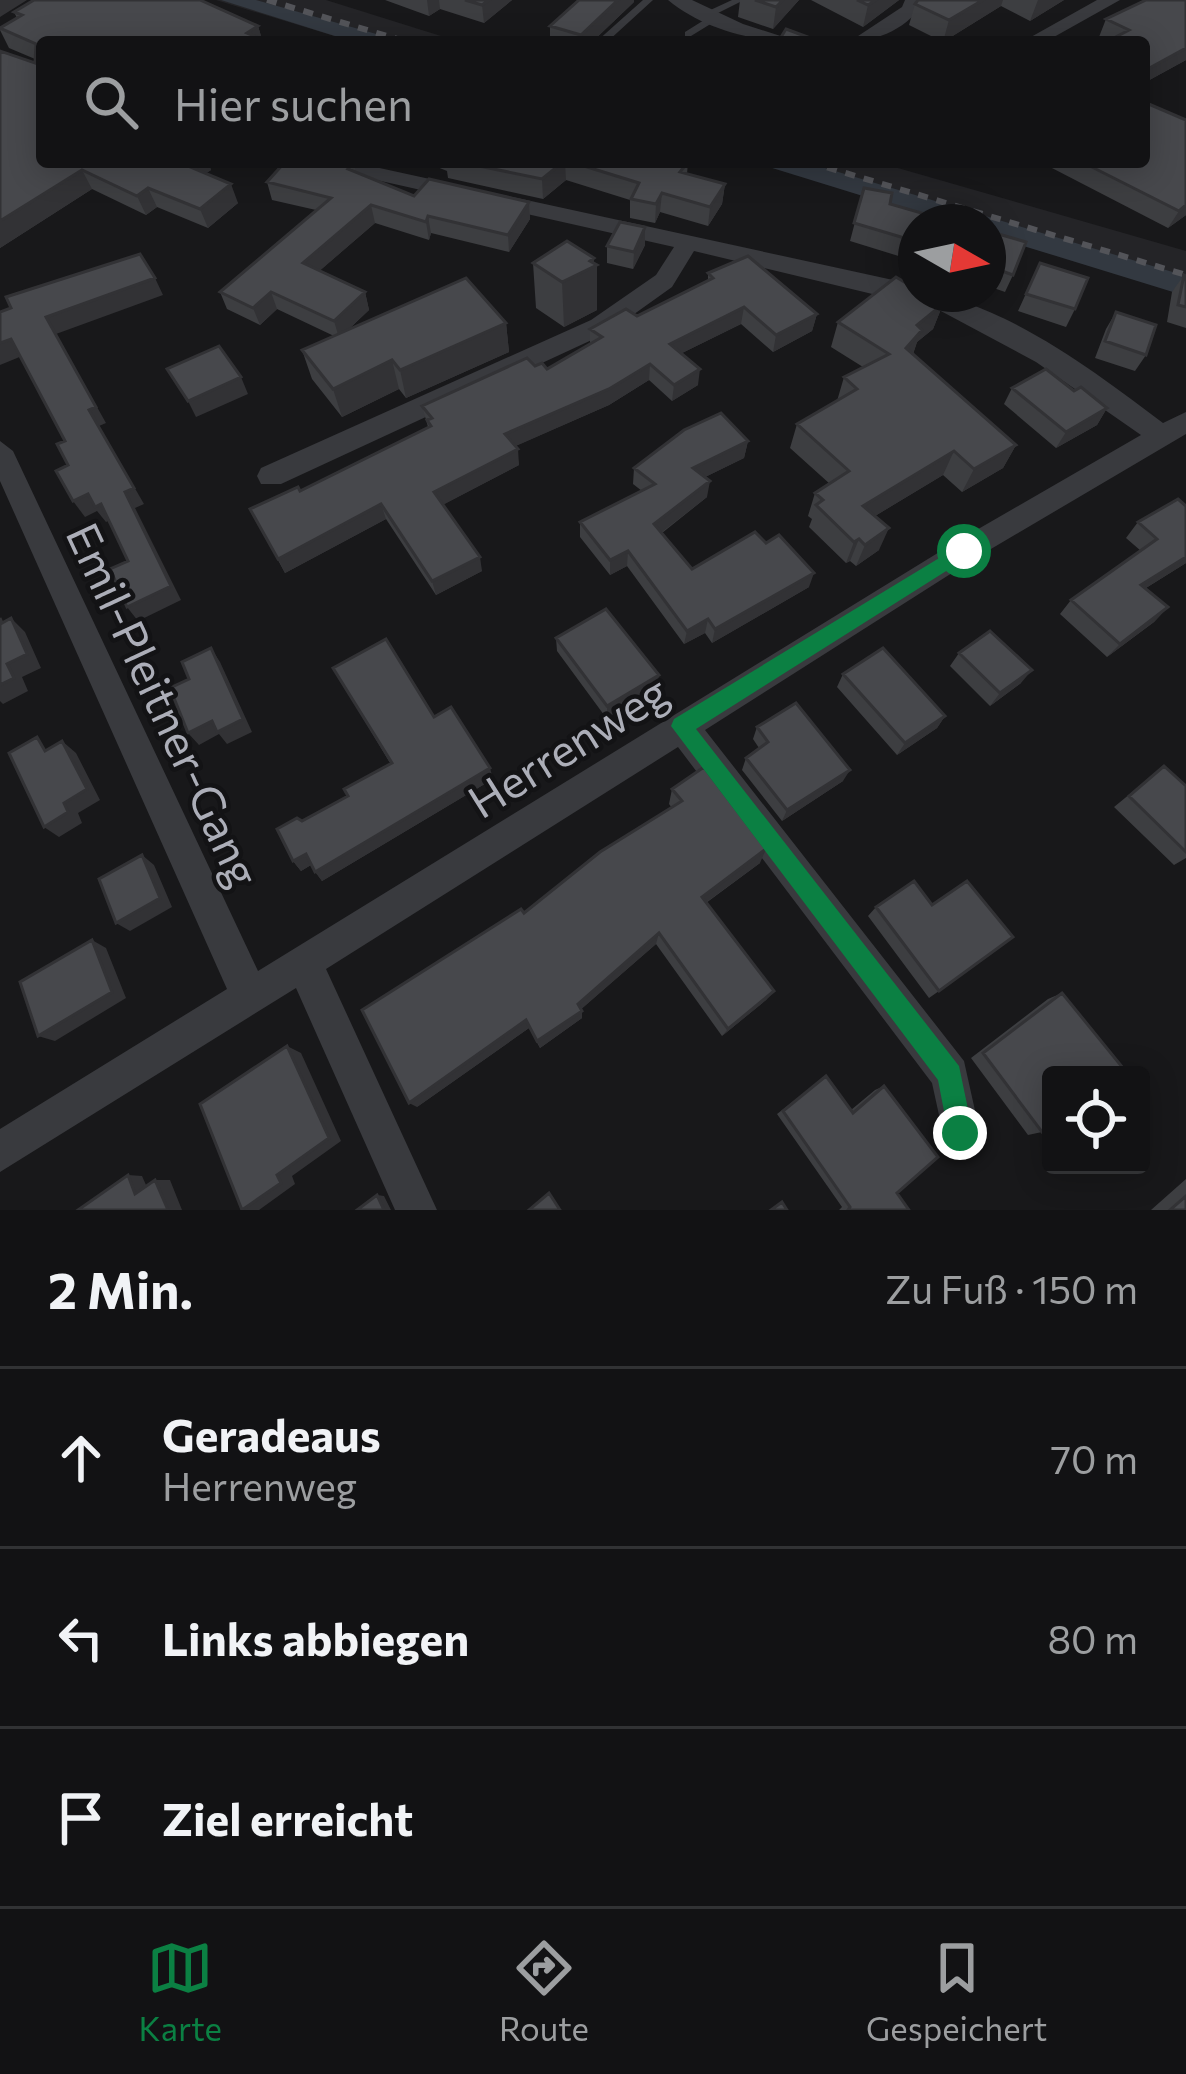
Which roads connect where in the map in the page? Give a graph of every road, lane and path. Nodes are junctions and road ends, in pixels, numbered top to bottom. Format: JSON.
{"nodes":[{"id":1,"x":648,"y":0,"type":"edge"},
{"id":2,"x":677,"y":0,"type":"edge"},
{"id":3,"x":739,"y":0,"type":"edge"},
{"id":4,"x":914,"y":0,"type":"edge"},
{"id":5,"x":1111,"y":0,"type":"edge"},
{"id":6,"x":711,"y":17,"type":"junction"},
{"id":7,"x":688,"y":34,"type":"dead end"},
{"id":8,"x":609,"y":36,"type":"edge"},
{"id":9,"x":771,"y":36,"type":"edge"},
{"id":10,"x":868,"y":36,"type":"edge"},
{"id":11,"x":1042,"y":36,"type":"edge"},
{"id":12,"x":350,"y":168,"type":"edge"},
{"id":13,"x":690,"y":240,"type":"junction"},
{"id":14,"x":898,"y":288,"type":"edge"},
{"id":15,"x":968,"y":312,"type":"edge"},
{"id":16,"x":1174,"y":429,"type":"edge"},
{"id":17,"x":0,"y":451,"type":"edge"},
{"id":18,"x":271,"y":476,"type":"dead end"},
{"id":19,"x":682,"y":726,"type":"junction"},
{"id":20,"x":303,"y":962,"type":"junction"},
{"id":21,"x":249,"y":994,"type":"junction"},
{"id":22,"x":960,"y":1133,"type":"dead end"},
{"id":23,"x":0,"y":1152,"type":"edge"},
{"id":24,"x":416,"y":1210,"type":"edge"}],
"edges":[{"from":1,"to":8,"type":"lane"},
{"from":2,"to":6,"type":"street"},
{"from":3,"to":6,"type":"lane"},
{"from":4,"to":10,"type":"street"},
{"from":5,"to":11,"type":"street"},
{"from":6,"to":7,"type":"lane"},
{"from":6,"to":9,"type":"street"},
{"from":12,"to":13,"type":"street"},
{"from":13,"to":14,"type":"street"},
{"from":13,"to":18,"type":"street"},
{"from":15,"to":16,"type":"street"},
{"from":16,"to":19,"type":"street","name":"Herrenweg"},
{"from":17,"to":21,"type":"street","name":"Emil-Pleitner-Gang"},
{"from":19,"to":20,"type":"street","name":"Herrenweg"},
{"from":19,"to":22,"type":"street"},
{"from":20,"to":21,"type":"street","name":"Herrenweg"},
{"from":20,"to":24,"type":"street"},
{"from":21,"to":23,"type":"street","name":"Herrenweg"}]}
